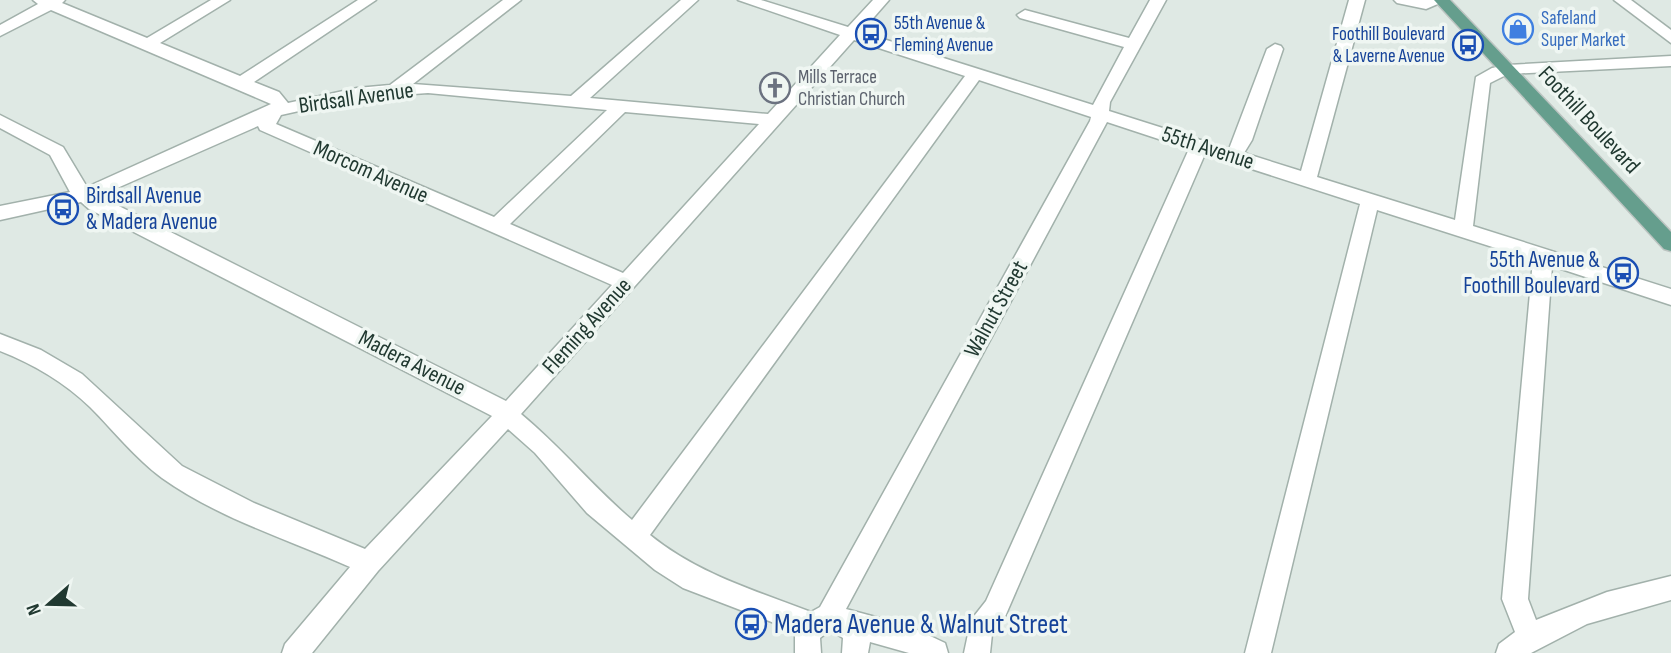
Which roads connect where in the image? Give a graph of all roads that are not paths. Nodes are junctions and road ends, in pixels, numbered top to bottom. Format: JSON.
{"nodes":[{"id":1,"x":222,"y":0,"type":"edge"},
{"id":2,"x":368,"y":0,"type":"edge"},
{"id":3,"x":513,"y":0,"type":"edge"},
{"id":4,"x":690,"y":0,"type":"edge"},
{"id":5,"x":746,"y":0,"type":"edge"},
{"id":6,"x":881,"y":0,"type":"edge"},
{"id":7,"x":1158,"y":0,"type":"edge"},
{"id":8,"x":1357,"y":0,"type":"edge"},
{"id":9,"x":1402,"y":0,"type":"edge"},
{"id":10,"x":1441,"y":0,"type":"edge"},
{"id":11,"x":1622,"y":0,"type":"edge"},
{"id":12,"x":50,"y":1,"type":"edge"},
{"id":13,"x":1025,"y":15,"type":"dead end"},
{"id":14,"x":0,"y":31,"type":"edge"},
{"id":15,"x":850,"y":34,"type":"junction"},
{"id":16,"x":1671,"y":38,"type":"edge"},
{"id":17,"x":148,"y":44,"type":"junction"},
{"id":18,"x":1135,"y":45,"type":"junction"},
{"id":19,"x":1275,"y":49,"type":"dead end"},
{"id":20,"x":1671,"y":61,"type":"edge"},
{"id":21,"x":1507,"y":68,"type":"junction"},
{"id":22,"x":975,"y":74,"type":"junction"},
{"id":23,"x":242,"y":83,"type":"junction"},
{"id":24,"x":397,"y":88,"type":"junction"},
{"id":25,"x":576,"y":101,"type":"junction"},
{"id":26,"x":622,"y":106,"type":"junction"},
{"id":27,"x":275,"y":111,"type":"junction"},
{"id":28,"x":1102,"y":113,"type":"junction"},
{"id":29,"x":773,"y":120,"type":"junction"},
{"id":30,"x":0,"y":121,"type":"edge"},
{"id":31,"x":1200,"y":145,"type":"junction"},
{"id":32,"x":1233,"y":156,"type":"junction"},
{"id":33,"x":1307,"y":181,"type":"junction"},
{"id":34,"x":85,"y":195,"type":"junction"},
{"id":35,"x":1370,"y":201,"type":"junction"},
{"id":36,"x":0,"y":213,"type":"edge"},
{"id":37,"x":496,"y":226,"type":"junction"},
{"id":38,"x":1463,"y":230,"type":"junction"},
{"id":39,"x":1671,"y":244,"type":"edge"},
{"id":40,"x":1543,"y":257,"type":"junction"},
{"id":41,"x":626,"y":282,"type":"junction"},
{"id":42,"x":1671,"y":297,"type":"edge"},
{"id":43,"x":0,"y":342,"type":"edge"},
{"id":44,"x":506,"y":415,"type":"junction"},
{"id":45,"x":633,"y":539,"type":"junction"},
{"id":46,"x":369,"y":563,"type":"junction"},
{"id":47,"x":1671,"y":588,"type":"edge"},
{"id":48,"x":830,"y":622,"type":"junction"},
{"id":49,"x":1530,"y":636,"type":"junction"},
{"id":50,"x":295,"y":653,"type":"edge"},
{"id":51,"x":808,"y":653,"type":"edge"},
{"id":52,"x":855,"y":653,"type":"edge"},
{"id":53,"x":938,"y":653,"type":"edge"},
{"id":54,"x":978,"y":653,"type":"edge"},
{"id":55,"x":1258,"y":653,"type":"edge"},
{"id":56,"x":1509,"y":653,"type":"edge"}],
"edges":[{"from":1,"to":17,"type":"street"},
{"from":2,"to":23,"type":"street"},
{"from":3,"to":24,"type":"street"},
{"from":4,"to":25,"type":"street"},
{"from":5,"to":15,"type":"street","name":"55th Avenue"},
{"from":6,"to":15,"type":"street","name":"Fleming Avenue"},
{"from":7,"to":18,"type":"street","name":"Walnut Street"},
{"from":8,"to":33,"type":"street"},
{"from":9,"to":10,"type":"street"},
{"from":10,"to":21,"type":"main road","name":"Foothill Boulevard"},
{"from":11,"to":16,"type":"street"},
{"from":12,"to":14,"type":"street"},
{"from":12,"to":17,"type":"street","name":"Morcom Avenue"},
{"from":13,"to":18,"type":"street"},
{"from":15,"to":22,"type":"street","name":"55th Avenue"},
{"from":15,"to":29,"type":"street","name":"Fleming Avenue"},
{"from":17,"to":23,"type":"street","name":"Morcom Avenue"},
{"from":18,"to":28,"type":"street","name":"Walnut Street"},
{"from":19,"to":32,"type":"street"},
{"from":20,"to":21,"type":"street"},
{"from":21,"to":38,"type":"street"},
{"from":21,"to":39,"type":"main road","name":"Foothill Boulevard"},
{"from":22,"to":28,"type":"street","name":"55th Avenue"},
{"from":22,"to":45,"type":"street"},
{"from":23,"to":27,"type":"street","name":"Morcom Avenue"},
{"from":24,"to":25,"type":"street","name":"Birdsall Avenue"},
{"from":24,"to":27,"type":"street","name":"Birdsall Avenue"},
{"from":25,"to":26,"type":"street","name":"Birdsall Avenue"},
{"from":26,"to":29,"type":"street","name":"Birdsall Avenue"},
{"from":26,"to":37,"type":"street"},
{"from":27,"to":34,"type":"street","name":"Birdsall Avenue"},
{"from":27,"to":37,"type":"street","name":"Morcom Avenue"},
{"from":28,"to":31,"type":"street","name":"55th Avenue"},
{"from":28,"to":48,"type":"street","name":"Walnut Street"},
{"from":29,"to":41,"type":"street","name":"Fleming Avenue"},
{"from":30,"to":34,"type":"street","name":"Madera Avenue"},
{"from":31,"to":32,"type":"street","name":"55th Avenue"},
{"from":31,"to":54,"type":"street"},
{"from":32,"to":33,"type":"street","name":"55th Avenue"},
{"from":33,"to":35,"type":"street","name":"55th Avenue"},
{"from":34,"to":36,"type":"street","name":"Birdsall Avenue"},
{"from":34,"to":44,"type":"street","name":"Madera Avenue"},
{"from":35,"to":38,"type":"street","name":"55th Avenue"},
{"from":35,"to":55,"type":"street"},
{"from":37,"to":41,"type":"street","name":"Morcom Avenue"},
{"from":38,"to":40,"type":"street","name":"55th Avenue"},
{"from":40,"to":42,"type":"street","name":"55th Avenue"},
{"from":40,"to":49,"type":"street"},
{"from":41,"to":44,"type":"street","name":"Fleming Avenue"},
{"from":43,"to":46,"type":"street"},
{"from":44,"to":45,"type":"street","name":"Madera Avenue"},
{"from":44,"to":46,"type":"street","name":"Fleming Avenue"},
{"from":45,"to":48,"type":"street","name":"Madera Avenue"},
{"from":46,"to":50,"type":"street","name":"Fleming Avenue"},
{"from":47,"to":49,"type":"street"},
{"from":48,"to":51,"type":"street","name":"Walnut Street"},
{"from":48,"to":52,"type":"street"},
{"from":48,"to":53,"type":"street","name":"Madera Avenue"},
{"from":49,"to":56,"type":"street"}]}
